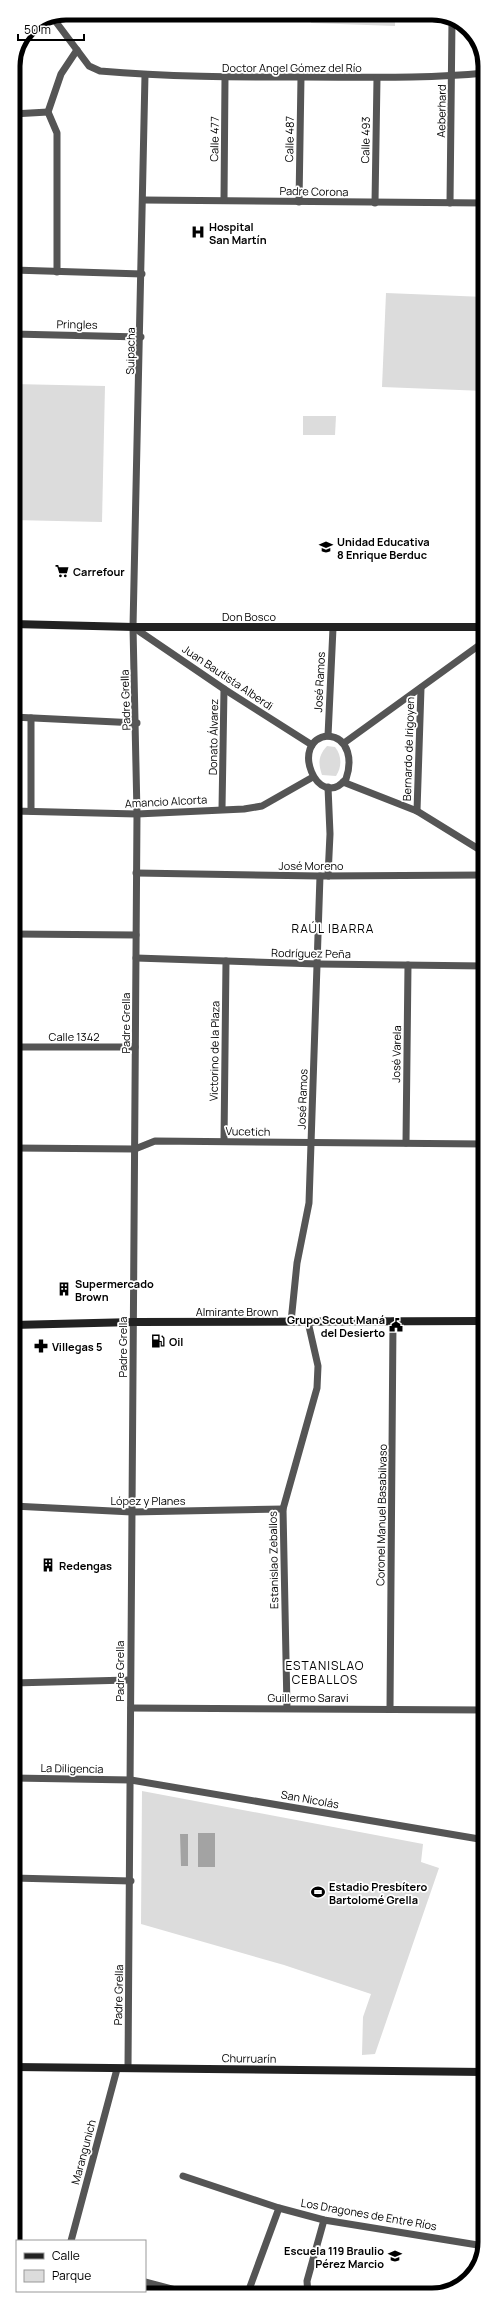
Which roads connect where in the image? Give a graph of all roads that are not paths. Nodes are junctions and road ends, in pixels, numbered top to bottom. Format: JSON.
{"nodes":[{"id":1,"x":56,"y":21,"type":"edge"},
{"id":2,"x":452,"y":24,"type":"edge"},
{"id":3,"x":78,"y":50,"type":"junction"},
{"id":4,"x":478,"y":74,"type":"edge"},
{"id":5,"x":146,"y":75,"type":"junction"},
{"id":6,"x":453,"y":76,"type":"junction"},
{"id":7,"x":301,"y":77,"type":"junction"},
{"id":8,"x":225,"y":78,"type":"junction"},
{"id":9,"x":377,"y":78,"type":"junction"},
{"id":10,"x":48,"y":112,"type":"junction"},
{"id":11,"x":20,"y":114,"type":"edge"},
{"id":12,"x":143,"y":200,"type":"junction"},
{"id":13,"x":224,"y":200,"type":"junction"},
{"id":14,"x":299,"y":202,"type":"junction"},
{"id":15,"x":375,"y":203,"type":"junction"},
{"id":16,"x":450,"y":203,"type":"junction"},
{"id":17,"x":478,"y":203,"type":"edge"},
{"id":18,"x":20,"y":270,"type":"edge"},
{"id":19,"x":57,"y":272,"type":"junction"},
{"id":20,"x":142,"y":274,"type":"junction"},
{"id":21,"x":20,"y":334,"type":"edge"},
{"id":22,"x":141,"y":337,"type":"junction"},
{"id":23,"x":20,"y":624,"type":"edge"},
{"id":24,"x":133,"y":627,"type":"junction"},
{"id":25,"x":478,"y":627,"type":"edge"},
{"id":26,"x":333,"y":628,"type":"junction"},
{"id":27,"x":478,"y":646,"type":"edge"},
{"id":28,"x":421,"y":688,"type":"junction"},
{"id":29,"x":224,"y":689,"type":"junction"},
{"id":30,"x":20,"y":717,"type":"edge"},
{"id":31,"x":31,"y":718,"type":"junction"},
{"id":32,"x":137,"y":723,"type":"junction"},
{"id":33,"x":328,"y":736,"type":"junction"},
{"id":34,"x":344,"y":743,"type":"junction"},
{"id":35,"x":312,"y":745,"type":"junction"},
{"id":36,"x":312,"y":777,"type":"junction"},
{"id":37,"x":343,"y":782,"type":"junction"},
{"id":38,"x":328,"y":787,"type":"junction"},
{"id":39,"x":222,"y":809,"type":"junction"},
{"id":40,"x":20,"y":811,"type":"edge"},
{"id":41,"x":31,"y":811,"type":"junction"},
{"id":42,"x":418,"y":811,"type":"junction"},
{"id":43,"x":137,"y":814,"type":"junction"},
{"id":44,"x":478,"y":849,"type":"edge"},
{"id":45,"x":136,"y":873,"type":"junction"},
{"id":46,"x":478,"y":875,"type":"edge"},
{"id":47,"x":320,"y":876,"type":"junction"},
{"id":48,"x":328,"y":876,"type":"junction"},
{"id":49,"x":20,"y":934,"type":"edge"},
{"id":50,"x":136,"y":935,"type":"junction"},
{"id":51,"x":136,"y":958,"type":"junction"},
{"id":52,"x":226,"y":961,"type":"junction"},
{"id":53,"x":318,"y":964,"type":"junction"},
{"id":54,"x":408,"y":965,"type":"junction"},
{"id":55,"x":478,"y":966,"type":"edge"},
{"id":56,"x":20,"y":1047,"type":"edge"},
{"id":57,"x":135,"y":1047,"type":"junction"},
{"id":58,"x":224,"y":1141,"type":"junction"},
{"id":59,"x":312,"y":1142,"type":"junction"},
{"id":60,"x":406,"y":1143,"type":"junction"},
{"id":61,"x":478,"y":1144,"type":"edge"},
{"id":62,"x":20,"y":1148,"type":"edge"},
{"id":63,"x":135,"y":1149,"type":"junction"},
{"id":64,"x":393,"y":1320,"type":"junction"},
{"id":65,"x":478,"y":1321,"type":"edge"},
{"id":66,"x":134,"y":1322,"type":"junction"},
{"id":67,"x":291,"y":1322,"type":"junction"},
{"id":68,"x":308,"y":1322,"type":"junction"},
{"id":69,"x":20,"y":1325,"type":"edge"},
{"id":70,"x":20,"y":1506,"type":"edge"},
{"id":71,"x":283,"y":1508,"type":"junction"},
{"id":72,"x":132,"y":1512,"type":"junction"},
{"id":73,"x":129,"y":1680,"type":"junction"},
{"id":74,"x":20,"y":1683,"type":"edge"},
{"id":75,"x":131,"y":1708,"type":"junction"},
{"id":76,"x":286,"y":1708,"type":"junction"},
{"id":77,"x":390,"y":1709,"type":"junction"},
{"id":78,"x":478,"y":1710,"type":"edge"},
{"id":79,"x":20,"y":1778,"type":"edge"},
{"id":80,"x":131,"y":1780,"type":"junction"},
{"id":81,"x":478,"y":1839,"type":"edge"},
{"id":82,"x":20,"y":1878,"type":"edge"},
{"id":83,"x":131,"y":1881,"type":"junction"},
{"id":84,"x":20,"y":2067,"type":"edge"},
{"id":85,"x":128,"y":2068,"type":"junction"},
{"id":86,"x":117,"y":2069,"type":"junction"},
{"id":87,"x":478,"y":2072,"type":"edge"},
{"id":88,"x":183,"y":2176,"type":"dead end"},
{"id":89,"x":279,"y":2208,"type":"junction"},
{"id":90,"x":324,"y":2220,"type":"junction"},
{"id":91,"x":71,"y":2240,"type":"edge"},
{"id":92,"x":478,"y":2245,"type":"edge"},
{"id":93,"x":146,"y":2282,"type":"edge"},
{"id":94,"x":168,"y":2288,"type":"edge"},
{"id":95,"x":249,"y":2288,"type":"edge"},
{"id":96,"x":308,"y":2288,"type":"edge"}],
"edges":[{"from":1,"to":3,"type":"street"},
{"from":2,"to":6,"type":"street","name":"Aeberhard"},
{"from":3,"to":5,"type":"street","name":"Doctor Angel Gómez del Río"},
{"from":3,"to":10,"type":"street"},
{"from":4,"to":6,"type":"street","name":"Doctor Angel Gómez del Río"},
{"from":5,"to":8,"type":"street","name":"Doctor Angel Gómez del Río"},
{"from":5,"to":12,"type":"street","name":"Suipacha"},
{"from":6,"to":9,"type":"street","name":"Doctor Angel Gómez del Río"},
{"from":6,"to":16,"type":"street","name":"Aeberhard"},
{"from":7,"to":8,"type":"street","name":"Doctor Angel Gómez del Río"},
{"from":7,"to":9,"type":"street","name":"Doctor Angel Gómez del Río"},
{"from":7,"to":14,"type":"street","name":"Calle 487"},
{"from":8,"to":13,"type":"street","name":"Calle 477"},
{"from":9,"to":15,"type":"street","name":"Calle 493"},
{"from":10,"to":11,"type":"street"},
{"from":10,"to":19,"type":"street"},
{"from":12,"to":13,"type":"street","name":"Padre Corona"},
{"from":12,"to":20,"type":"street","name":"Suipacha"},
{"from":13,"to":14,"type":"street","name":"Padre Corona"},
{"from":14,"to":15,"type":"street","name":"Padre Corona"},
{"from":15,"to":16,"type":"street","name":"Padre Corona"},
{"from":16,"to":17,"type":"street","name":"Padre Corona"},
{"from":18,"to":19,"type":"street"},
{"from":19,"to":20,"type":"street"},
{"from":20,"to":22,"type":"street","name":"Suipacha"},
{"from":21,"to":22,"type":"street","name":"Pringles"},
{"from":22,"to":24,"type":"street","name":"Suipacha"},
{"from":23,"to":24,"type":"main road","name":"Don Bosco"},
{"from":24,"to":26,"type":"main road","name":"Don Bosco"},
{"from":24,"to":29,"type":"street","name":"Juan Bautista Alberdi"},
{"from":24,"to":32,"type":"street","name":"Padre Grella"},
{"from":25,"to":26,"type":"main road","name":"Don Bosco"},
{"from":26,"to":33,"type":"street","name":"José Ramos"},
{"from":27,"to":28,"type":"street"},
{"from":28,"to":34,"type":"street"},
{"from":28,"to":42,"type":"street","name":"Bernardo de Irigoyen"},
{"from":29,"to":35,"type":"street","name":"Juan Bautista Alberdi"},
{"from":29,"to":39,"type":"street","name":"Donato Álvarez"},
{"from":30,"to":31,"type":"street"},
{"from":31,"to":32,"type":"street"},
{"from":31,"to":41,"type":"street"},
{"from":32,"to":43,"type":"street","name":"Padre Grella"},
{"from":33,"to":34,"type":"street"},
{"from":33,"to":35,"type":"street"},
{"from":34,"to":37,"type":"street"},
{"from":35,"to":36,"type":"street"},
{"from":36,"to":38,"type":"street"},
{"from":36,"to":39,"type":"street","name":"Amancio Alcorta"},
{"from":37,"to":38,"type":"street"},
{"from":37,"to":42,"type":"street"},
{"from":38,"to":48,"type":"street"},
{"from":39,"to":43,"type":"street","name":"Amancio Alcorta"},
{"from":40,"to":41,"type":"street","name":"Amancio Alcorta"},
{"from":41,"to":43,"type":"street","name":"Amancio Alcorta"},
{"from":42,"to":44,"type":"street"},
{"from":43,"to":45,"type":"street","name":"Padre Grella"},
{"from":45,"to":47,"type":"street","name":"José Moreno"},
{"from":45,"to":50,"type":"street","name":"Padre Grella"},
{"from":46,"to":48,"type":"street","name":"José Moreno"},
{"from":47,"to":48,"type":"street","name":"José Moreno"},
{"from":47,"to":53,"type":"street","name":"José Ramos"},
{"from":49,"to":50,"type":"street"},
{"from":50,"to":51,"type":"street","name":"Padre Grella"},
{"from":51,"to":52,"type":"street","name":"Rodríguez Peña"},
{"from":51,"to":57,"type":"street","name":"Padre Grella"},
{"from":52,"to":53,"type":"street","name":"Rodríguez Peña"},
{"from":52,"to":58,"type":"street","name":"Victorino de la Plaza"},
{"from":53,"to":54,"type":"street","name":"Rodríguez Peña"},
{"from":53,"to":59,"type":"street","name":"José Ramos"},
{"from":54,"to":55,"type":"street","name":"Rodríguez Peña"},
{"from":54,"to":60,"type":"street","name":"José Varela"},
{"from":56,"to":57,"type":"street","name":"Calle 1342"},
{"from":57,"to":63,"type":"street","name":"Padre Grella"},
{"from":58,"to":59,"type":"street","name":"Vucetich"},
{"from":58,"to":63,"type":"street","name":"Vucetich"},
{"from":59,"to":60,"type":"street","name":"Vucetich"},
{"from":59,"to":67,"type":"street","name":"José Ramos"},
{"from":60,"to":61,"type":"street","name":"Vucetich"},
{"from":62,"to":63,"type":"street","name":"Vucetich"},
{"from":63,"to":66,"type":"street","name":"Padre Grella"},
{"from":64,"to":65,"type":"main road","name":"Almirante Brown"},
{"from":64,"to":68,"type":"main road","name":"Almirante Brown"},
{"from":64,"to":77,"type":"street","name":"Coronel Manuel Basabilvaso"},
{"from":66,"to":67,"type":"main road","name":"Almirante Brown"},
{"from":66,"to":69,"type":"main road","name":"Almirante Brown"},
{"from":66,"to":72,"type":"street","name":"Padre Grella"},
{"from":67,"to":68,"type":"main road","name":"Almirante Brown"},
{"from":68,"to":71,"type":"street","name":"Estanislao Zeballos"},
{"from":70,"to":72,"type":"street","name":"López y Planes"},
{"from":71,"to":72,"type":"street","name":"López y Planes"},
{"from":71,"to":76,"type":"street","name":"Estanislao Zeballos"},
{"from":72,"to":73,"type":"street","name":"Padre Grella"},
{"from":73,"to":74,"type":"street"},
{"from":73,"to":75,"type":"street","name":"Padre Grella"},
{"from":75,"to":76,"type":"street","name":"Guillermo Saravi"},
{"from":75,"to":80,"type":"street","name":"Padre Grella"},
{"from":76,"to":77,"type":"street","name":"Guillermo Saravi"},
{"from":77,"to":78,"type":"street","name":"Guillermo Saravi"},
{"from":79,"to":80,"type":"street","name":"La Diligencia"},
{"from":80,"to":81,"type":"street","name":"San Nicolás"},
{"from":80,"to":83,"type":"street","name":"Padre Grella"},
{"from":82,"to":83,"type":"street"},
{"from":83,"to":85,"type":"street","name":"Padre Grella"},
{"from":84,"to":86,"type":"main road","name":"Churruarín"},
{"from":85,"to":86,"type":"main road","name":"Churruarín"},
{"from":85,"to":87,"type":"main road","name":"Churruarín"},
{"from":86,"to":91,"type":"street","name":"Marangunich"},
{"from":88,"to":89,"type":"street","name":"Los Dragones de Entre Ríos"},
{"from":89,"to":90,"type":"street","name":"Los Dragones de Entre Ríos"},
{"from":89,"to":95,"type":"street"},
{"from":90,"to":92,"type":"street","name":"Los Dragones de Entre Ríos"},
{"from":90,"to":96,"type":"street"},
{"from":93,"to":94,"type":"street"}]}
